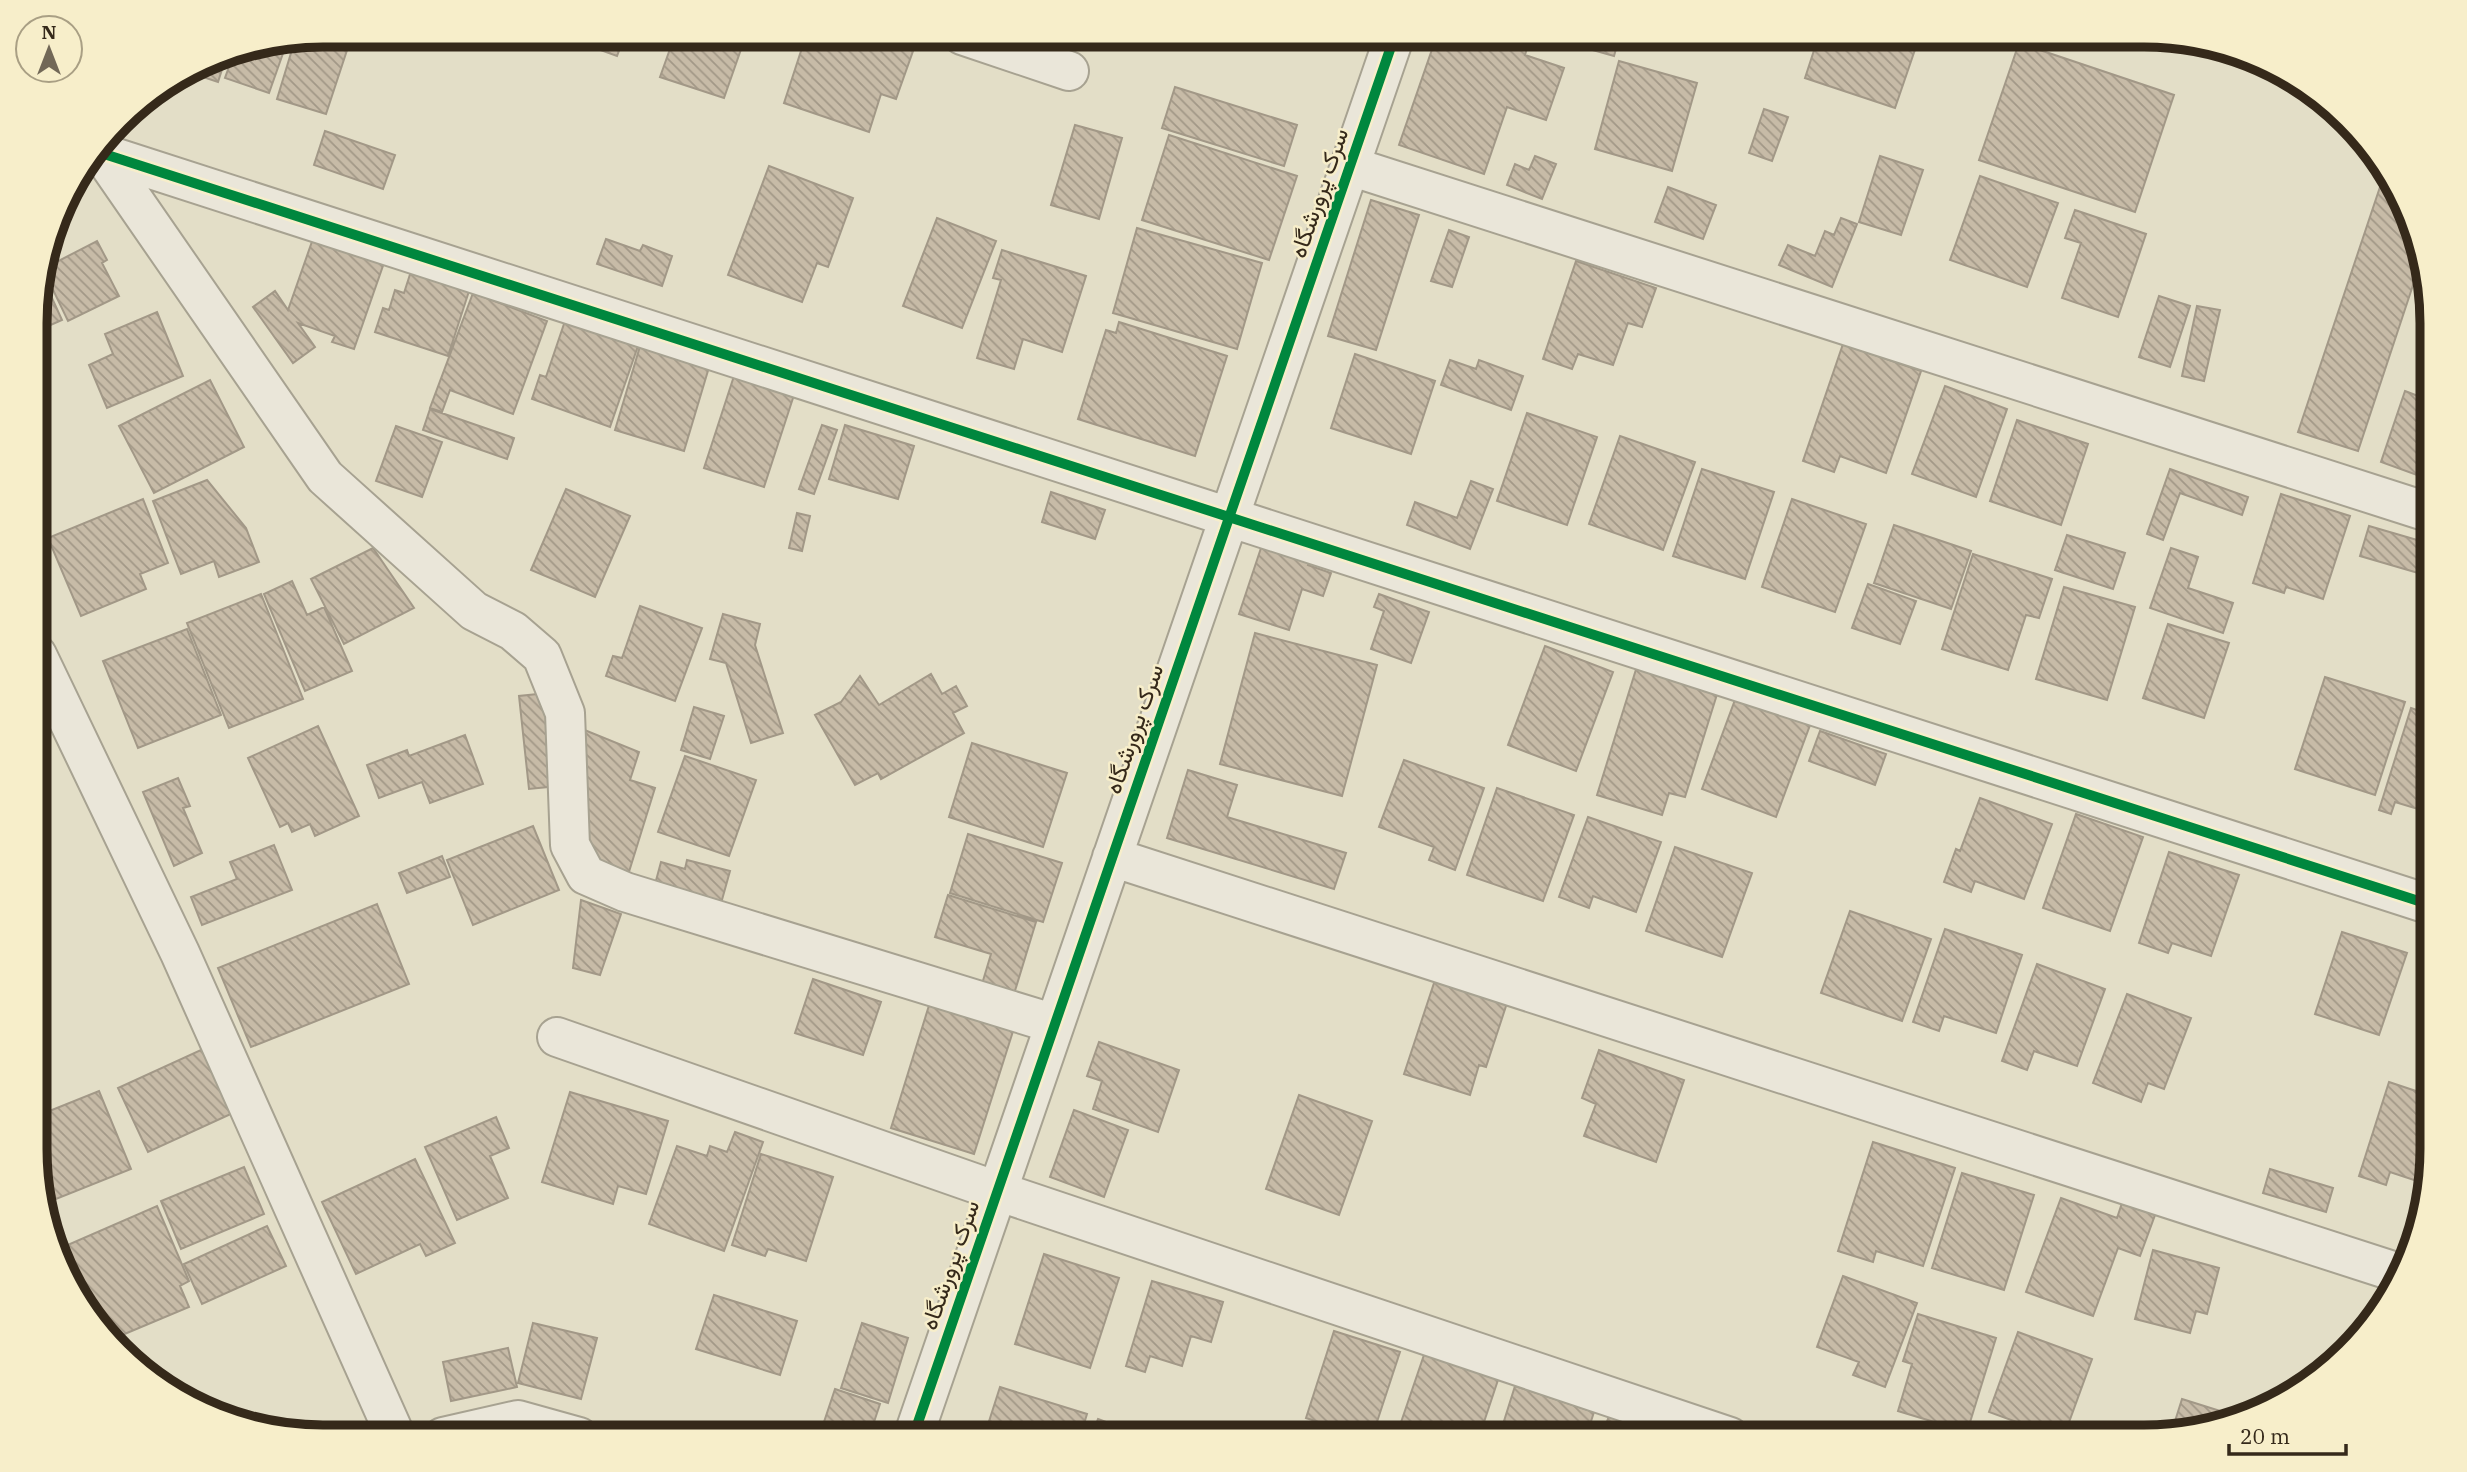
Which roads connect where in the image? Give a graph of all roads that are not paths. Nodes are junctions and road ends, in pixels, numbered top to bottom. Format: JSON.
{"nodes":[{"id":1,"x":998,"y":47,"type":"edge"},
{"id":2,"x":1391,"y":47,"type":"edge"},
{"id":3,"x":1069,"y":71,"type":"dead end"},
{"id":4,"x":105,"y":154,"type":"edge"},
{"id":5,"x":103,"y":157,"type":"edge"},
{"id":6,"x":1350,"y":166,"type":"junction"},
{"id":7,"x":2420,"y":509,"type":"edge"},
{"id":8,"x":1229,"y":516,"type":"junction"},
{"id":9,"x":47,"y":676,"type":"edge"},
{"id":10,"x":1112,"y":857,"type":"junction"},
{"id":11,"x":2420,"y":901,"type":"edge"},
{"id":12,"x":1055,"y":1024,"type":"junction"},
{"id":13,"x":557,"y":1037,"type":"dead end"},
{"id":14,"x":997,"y":1191,"type":"junction"},
{"id":15,"x":2391,"y":1270,"type":"edge"},
{"id":16,"x":391,"y":1425,"type":"edge"},
{"id":17,"x":496,"y":1425,"type":"edge"},
{"id":18,"x":536,"y":1425,"type":"edge"},
{"id":19,"x":917,"y":1425,"type":"edge"},
{"id":20,"x":1694,"y":1425,"type":"edge"}],
"edges":[{"from":1,"to":3,"type":"street"},
{"from":2,"to":6,"type":"street","name":"سرک پرورشگاه"},
{"from":4,"to":8,"type":"street"},
{"from":5,"to":12,"type":"street"},
{"from":6,"to":7,"type":"street"},
{"from":6,"to":8,"type":"street","name":"سرک پرورشگاه"},
{"from":8,"to":10,"type":"street","name":"سرک پرورشگاه"},
{"from":8,"to":11,"type":"street"},
{"from":9,"to":16,"type":"street"},
{"from":10,"to":12,"type":"street","name":"سرک پرورشگاه"},
{"from":10,"to":15,"type":"street"},
{"from":12,"to":14,"type":"street","name":"سرک پرورشگاه"},
{"from":13,"to":14,"type":"street"},
{"from":14,"to":19,"type":"street","name":"سرک پرورشگاه"},
{"from":14,"to":20,"type":"street"},
{"from":17,"to":18,"type":"street"}]}
